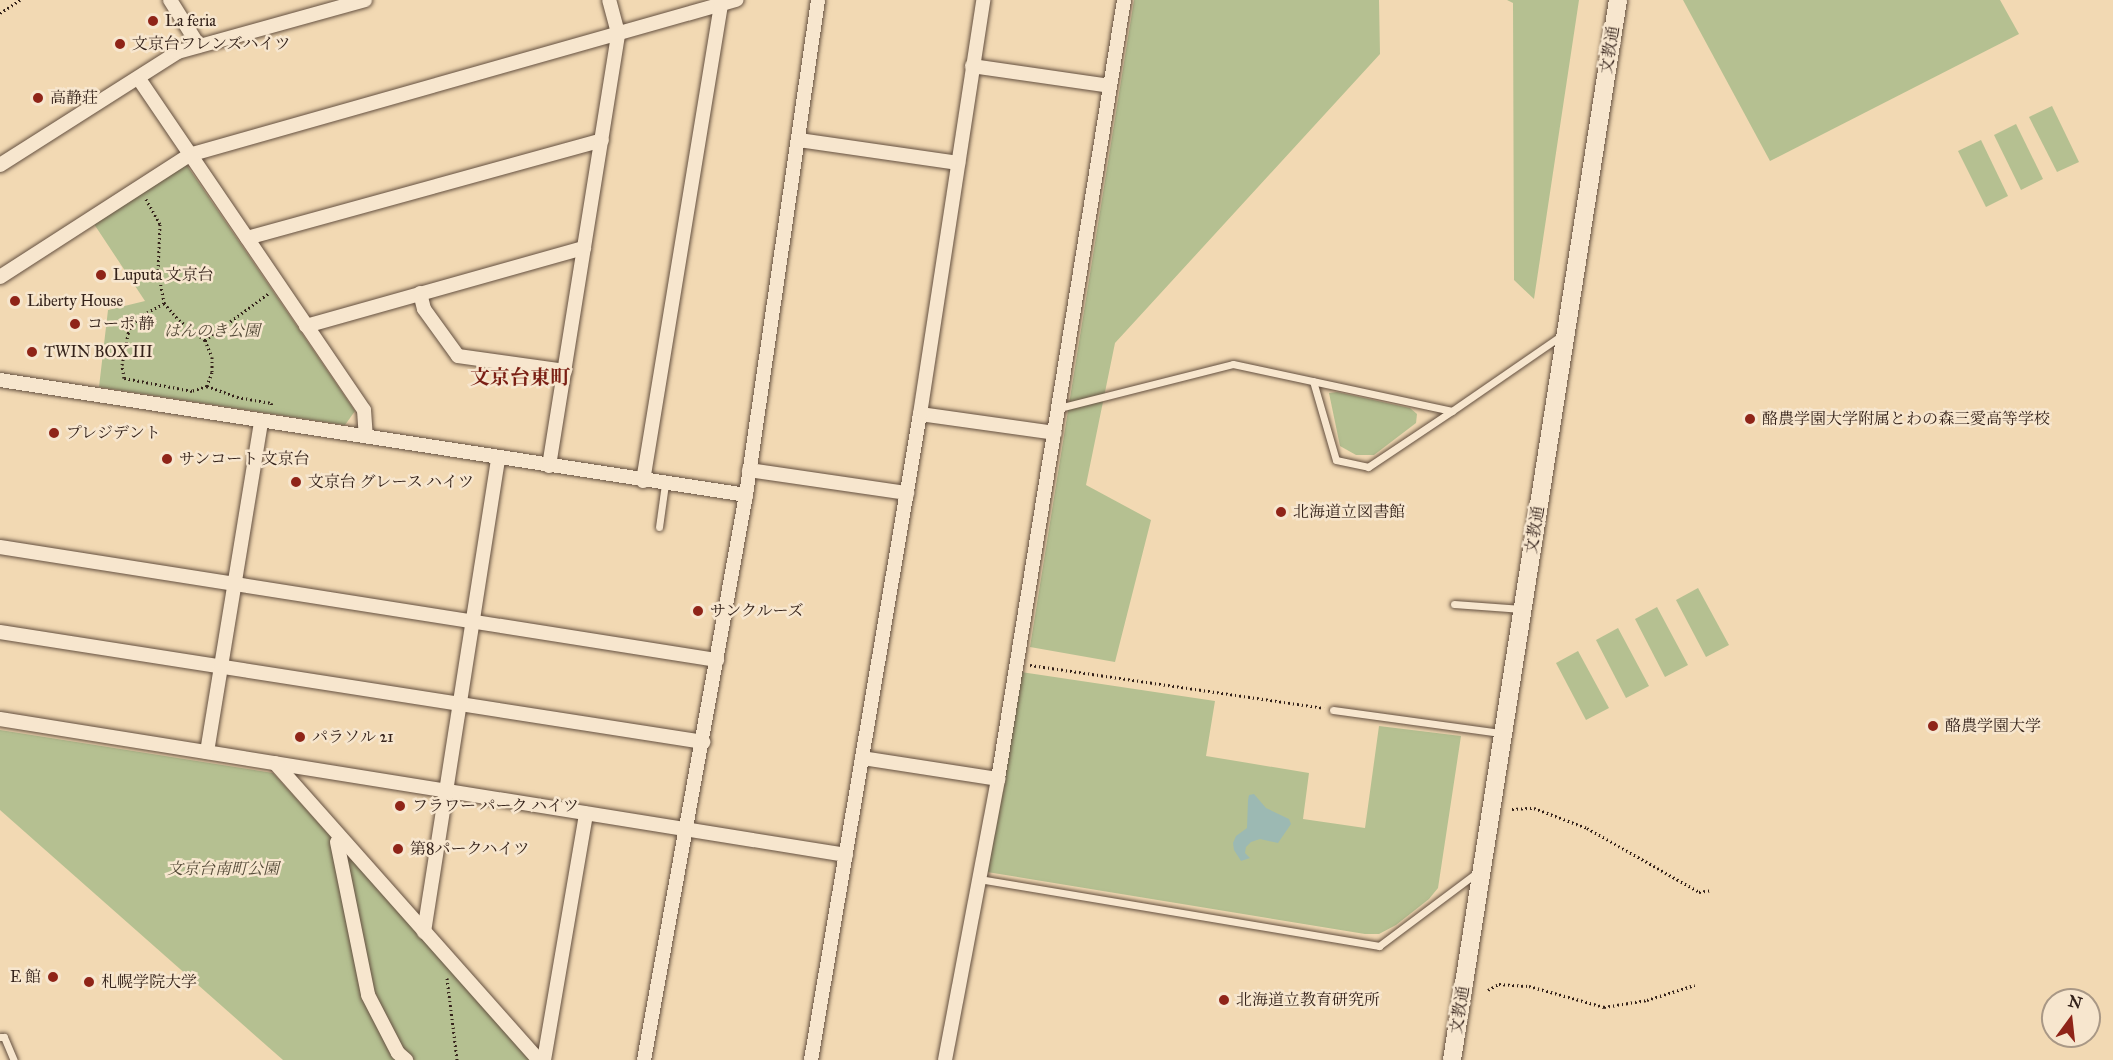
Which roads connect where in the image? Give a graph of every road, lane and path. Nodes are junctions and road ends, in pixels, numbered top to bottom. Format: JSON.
{"nodes":[{"id":1,"x":20,"y":0,"type":"edge"},
{"id":2,"x":170,"y":0,"type":"edge"},
{"id":3,"x":365,"y":0,"type":"edge"},
{"id":4,"x":609,"y":0,"type":"edge"},
{"id":5,"x":736,"y":0,"type":"edge"},
{"id":6,"x":818,"y":0,"type":"edge"},
{"id":7,"x":983,"y":0,"type":"edge"},
{"id":8,"x":1124,"y":0,"type":"edge"},
{"id":9,"x":1618,"y":0,"type":"edge"},
{"id":10,"x":721,"y":4,"type":"junction"},
{"id":11,"x":0,"y":13,"type":"edge"},
{"id":12,"x":618,"y":33,"type":"junction"},
{"id":13,"x":199,"y":46,"type":"junction"},
{"id":14,"x":972,"y":66,"type":"junction"},
{"id":15,"x":139,"y":79,"type":"junction"},
{"id":16,"x":1110,"y":86,"type":"junction"},
{"id":17,"x":602,"y":140,"type":"junction"},
{"id":18,"x":799,"y":140,"type":"junction"},
{"id":19,"x":189,"y":154,"type":"junction"},
{"id":20,"x":958,"y":164,"type":"junction"},
{"id":21,"x":0,"y":165,"type":"edge"},
{"id":22,"x":138,"y":188,"type":"junction"},
{"id":23,"x":247,"y":238,"type":"junction"},
{"id":24,"x":584,"y":248,"type":"junction"},
{"id":25,"x":0,"y":277,"type":"edge"},
{"id":26,"x":279,"y":286,"type":"junction"},
{"id":27,"x":420,"y":293,"type":"junction"},
{"id":28,"x":164,"y":303,"type":"junction"},
{"id":29,"x":306,"y":326,"type":"junction"},
{"id":30,"x":1567,"y":331,"type":"junction"},
{"id":31,"x":205,"y":340,"type":"junction"},
{"id":32,"x":565,"y":371,"type":"junction"},
{"id":33,"x":0,"y":380,"type":"edge"},
{"id":34,"x":1313,"y":381,"type":"junction"},
{"id":35,"x":207,"y":386,"type":"junction"},
{"id":36,"x":1059,"y":408,"type":"junction"},
{"id":37,"x":1452,"y":411,"type":"junction"},
{"id":38,"x":920,"y":414,"type":"junction"},
{"id":39,"x":261,"y":421,"type":"junction"},
{"id":40,"x":276,"y":423,"type":"junction"},
{"id":41,"x":1055,"y":433,"type":"junction"},
{"id":42,"x":366,"y":436,"type":"junction"},
{"id":43,"x":498,"y":458,"type":"junction"},
{"id":44,"x":549,"y":466,"type":"junction"},
{"id":45,"x":749,"y":470,"type":"junction"},
{"id":46,"x":643,"y":481,"type":"junction"},
{"id":47,"x":665,"y":484,"type":"junction"},
{"id":48,"x":907,"y":492,"type":"junction"},
{"id":49,"x":746,"y":495,"type":"junction"},
{"id":50,"x":659,"y":527,"type":"dead end"},
{"id":51,"x":0,"y":547,"type":"edge"},
{"id":52,"x":233,"y":584,"type":"junction"},
{"id":53,"x":1454,"y":604,"type":"dead end"},
{"id":54,"x":1522,"y":609,"type":"junction"},
{"id":55,"x":472,"y":621,"type":"junction"},
{"id":56,"x":0,"y":632,"type":"edge"},
{"id":57,"x":717,"y":660,"type":"junction"},
{"id":58,"x":1017,"y":663,"type":"junction"},
{"id":59,"x":222,"y":667,"type":"junction"},
{"id":60,"x":459,"y":704,"type":"junction"},
{"id":61,"x":1333,"y":710,"type":"joint"},
{"id":62,"x":0,"y":719,"type":"edge"},
{"id":63,"x":1502,"y":733,"type":"junction"},
{"id":64,"x":703,"y":742,"type":"junction"},
{"id":65,"x":207,"y":752,"type":"junction"},
{"id":66,"x":862,"y":758,"type":"junction"},
{"id":67,"x":275,"y":763,"type":"junction"},
{"id":68,"x":998,"y":778,"type":"junction"},
{"id":69,"x":445,"y":791,"type":"junction"},
{"id":70,"x":1512,"y":808,"type":"dead end"},
{"id":71,"x":586,"y":814,"type":"junction"},
{"id":72,"x":687,"y":829,"type":"junction"},
{"id":73,"x":337,"y":842,"type":"dead end"},
{"id":74,"x":846,"y":855,"type":"junction"},
{"id":75,"x":1484,"y":868,"type":"junction"},
{"id":76,"x":979,"y":879,"type":"junction"},
{"id":77,"x":1711,"y":890,"type":"dead end"},
{"id":78,"x":424,"y":932,"type":"junction"},
{"id":79,"x":446,"y":970,"type":"dead end"},
{"id":80,"x":1695,"y":985,"type":"dead end"},
{"id":81,"x":1488,"y":990,"type":"dead end"},
{"id":82,"x":0,"y":1036,"type":"edge"},
{"id":83,"x":14,"y":1060,"type":"edge"},
{"id":84,"x":406,"y":1060,"type":"edge"},
{"id":85,"x":457,"y":1060,"type":"edge"},
{"id":86,"x":539,"y":1060,"type":"edge"},
{"id":87,"x":544,"y":1060,"type":"edge"},
{"id":88,"x":644,"y":1060,"type":"edge"},
{"id":89,"x":810,"y":1060,"type":"edge"},
{"id":90,"x":945,"y":1060,"type":"edge"},
{"id":91,"x":1452,"y":1060,"type":"edge"}],
"edges":[{"from":1,"to":11,"type":"path"},
{"from":2,"to":13,"type":"street"},
{"from":3,"to":13,"type":"street"},
{"from":4,"to":12,"type":"street"},
{"from":5,"to":10,"type":"street"},
{"from":6,"to":18,"type":"street"},
{"from":7,"to":14,"type":"street"},
{"from":8,"to":16,"type":"street"},
{"from":9,"to":30,"type":"street","name":"文教通"},
{"from":10,"to":12,"type":"street"},
{"from":10,"to":46,"type":"street"},
{"from":12,"to":17,"type":"street"},
{"from":12,"to":19,"type":"street"},
{"from":13,"to":15,"type":"street"},
{"from":14,"to":16,"type":"street"},
{"from":14,"to":20,"type":"street"},
{"from":15,"to":19,"type":"street"},
{"from":15,"to":21,"type":"street"},
{"from":16,"to":36,"type":"street"},
{"from":17,"to":23,"type":"street"},
{"from":17,"to":24,"type":"street"},
{"from":18,"to":20,"type":"street"},
{"from":18,"to":45,"type":"street"},
{"from":19,"to":22,"type":"street"},
{"from":19,"to":23,"type":"street"},
{"from":20,"to":38,"type":"street"},
{"from":22,"to":25,"type":"street"},
{"from":22,"to":28,"type":"path"},
{"from":23,"to":26,"type":"street"},
{"from":24,"to":27,"type":"street"},
{"from":24,"to":32,"type":"street"},
{"from":26,"to":29,"type":"street"},
{"from":26,"to":31,"type":"path"},
{"from":27,"to":29,"type":"street"},
{"from":27,"to":32,"type":"street"},
{"from":28,"to":31,"type":"path"},
{"from":28,"to":35,"type":"path"},
{"from":29,"to":42,"type":"street"},
{"from":30,"to":37,"type":"lane"},
{"from":30,"to":54,"type":"street","name":"文教通"},
{"from":31,"to":35,"type":"path"},
{"from":32,"to":44,"type":"street"},
{"from":33,"to":39,"type":"street"},
{"from":34,"to":36,"type":"lane"},
{"from":34,"to":37,"type":"lane"},
{"from":34,"to":37,"type":"lane"},
{"from":35,"to":40,"type":"path"},
{"from":36,"to":41,"type":"street"},
{"from":38,"to":41,"type":"street"},
{"from":38,"to":48,"type":"street"},
{"from":39,"to":40,"type":"street"},
{"from":39,"to":52,"type":"street"},
{"from":40,"to":42,"type":"street"},
{"from":41,"to":58,"type":"street"},
{"from":42,"to":43,"type":"street"},
{"from":43,"to":44,"type":"street"},
{"from":43,"to":55,"type":"street"},
{"from":44,"to":46,"type":"street"},
{"from":45,"to":48,"type":"street"},
{"from":45,"to":49,"type":"street"},
{"from":46,"to":47,"type":"street"},
{"from":47,"to":49,"type":"street"},
{"from":47,"to":50,"type":"lane"},
{"from":48,"to":66,"type":"street"},
{"from":49,"to":57,"type":"street"},
{"from":51,"to":52,"type":"street"},
{"from":52,"to":55,"type":"street"},
{"from":52,"to":59,"type":"street"},
{"from":53,"to":54,"type":"lane"},
{"from":54,"to":63,"type":"street","name":"文教通"},
{"from":55,"to":57,"type":"street"},
{"from":55,"to":60,"type":"street"},
{"from":56,"to":59,"type":"street"},
{"from":57,"to":64,"type":"street"},
{"from":58,"to":61,"type":"path"},
{"from":58,"to":68,"type":"street"},
{"from":59,"to":60,"type":"street"},
{"from":59,"to":65,"type":"street"},
{"from":60,"to":64,"type":"street"},
{"from":60,"to":69,"type":"street"},
{"from":61,"to":63,"type":"lane"},
{"from":62,"to":65,"type":"street"},
{"from":63,"to":75,"type":"street","name":"文教通"},
{"from":64,"to":72,"type":"street"},
{"from":65,"to":67,"type":"street"},
{"from":66,"to":68,"type":"street"},
{"from":66,"to":74,"type":"street"},
{"from":67,"to":69,"type":"street"},
{"from":67,"to":78,"type":"street"},
{"from":68,"to":76,"type":"street"},
{"from":69,"to":71,"type":"street"},
{"from":69,"to":78,"type":"street"},
{"from":70,"to":77,"type":"path"},
{"from":71,"to":72,"type":"street"},
{"from":71,"to":87,"type":"street"},
{"from":72,"to":74,"type":"street"},
{"from":72,"to":88,"type":"street"},
{"from":73,"to":84,"type":"street"},
{"from":74,"to":89,"type":"street"},
{"from":75,"to":76,"type":"lane"},
{"from":75,"to":91,"type":"street","name":"文教通"},
{"from":76,"to":90,"type":"street"},
{"from":78,"to":86,"type":"street"},
{"from":79,"to":85,"type":"path"},
{"from":80,"to":81,"type":"path"},
{"from":82,"to":83,"type":"lane"}]}
